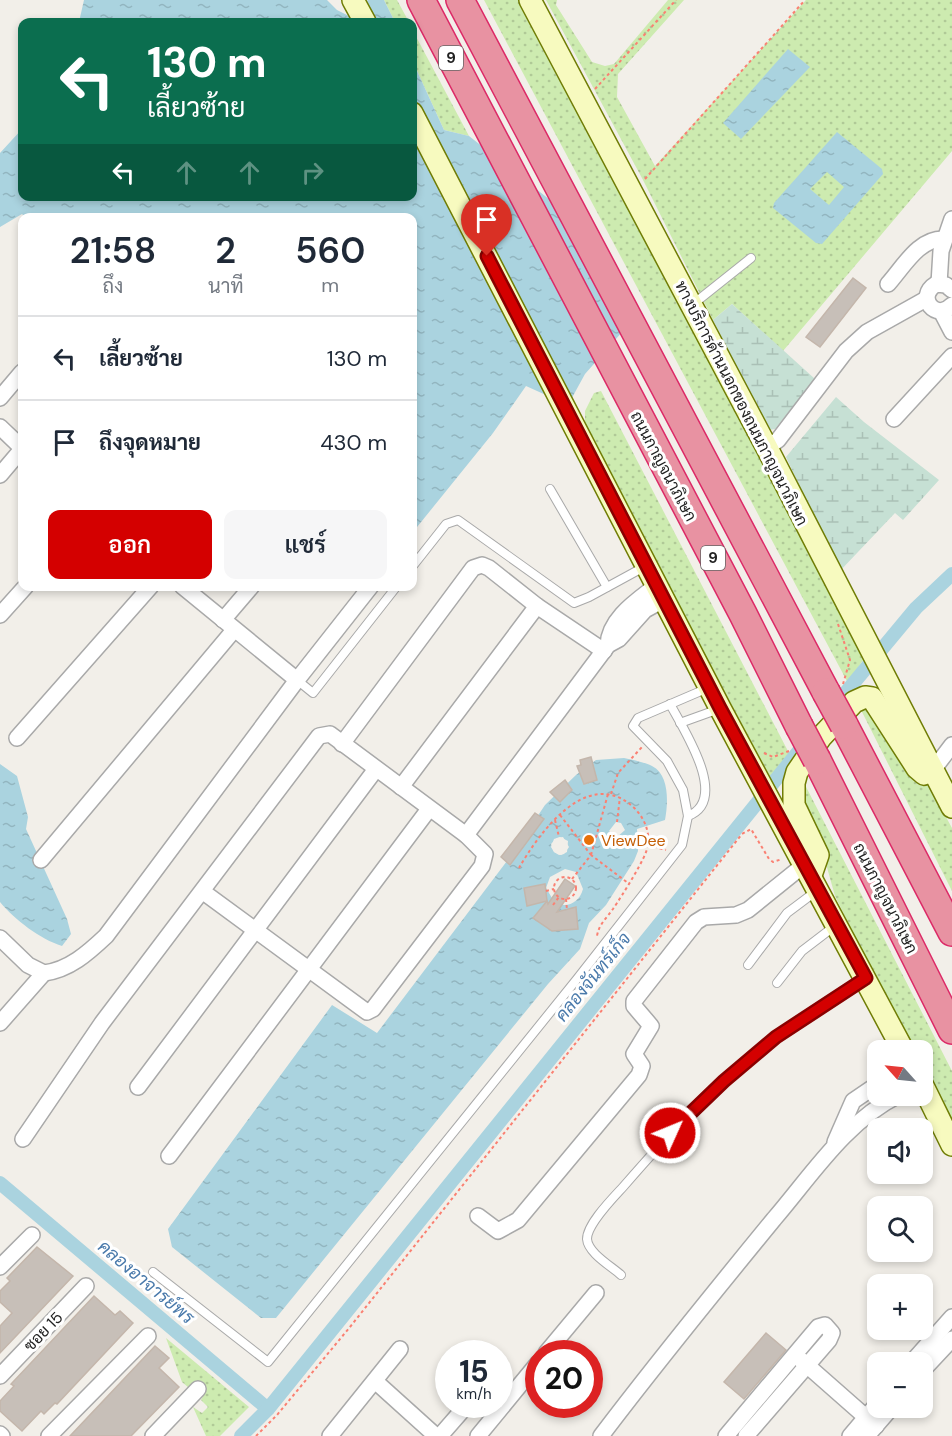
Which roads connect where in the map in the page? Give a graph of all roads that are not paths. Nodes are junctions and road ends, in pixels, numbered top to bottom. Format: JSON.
{"nodes":[{"id":1,"x":353,"y":0,"type":"edge"},
{"id":2,"x":421,"y":0,"type":"edge"},
{"id":3,"x":460,"y":0,"type":"edge"},
{"id":4,"x":530,"y":0,"type":"edge"},
{"id":5,"x":363,"y":18,"type":"edge"},
{"id":6,"x":417,"y":123,"type":"edge"},
{"id":7,"x":952,"y":219,"type":"edge"},
{"id":8,"x":945,"y":239,"type":"junction"},
{"id":9,"x":751,"y":258,"type":"dead end"},
{"id":10,"x":888,"y":284,"type":"dead end"},
{"id":11,"x":946,"y":287,"type":"edge"},
{"id":12,"x":927,"y":299,"type":"junction"},
{"id":13,"x":691,"y":306,"type":"junction"},
{"id":14,"x":947,"y":308,"type":"edge"},
{"id":15,"x":952,"y":332,"type":"edge"},
{"id":16,"x":952,"y":356,"type":"edge"},
{"id":17,"x":18,"y":377,"type":"edge"},
{"id":18,"x":0,"y":398,"type":"edge"},
{"id":19,"x":894,"y":419,"type":"dead end"},
{"id":20,"x":0,"y":427,"type":"edge"},
{"id":21,"x":18,"y":445,"type":"edge"},
{"id":22,"x":767,"y":448,"type":"junction"},
{"id":23,"x":18,"y":454,"type":"edge"},
{"id":24,"x":0,"y":476,"type":"edge"},
{"id":25,"x":550,"y":489,"type":"dead end"},
{"id":26,"x":417,"y":561,"type":"edge"},
{"id":27,"x":647,"y":565,"type":"junction"},
{"id":28,"x":607,"y":587,"type":"junction"},
{"id":29,"x":22,"y":591,"type":"edge"},
{"id":30,"x":147,"y":591,"type":"edge"},
{"id":31,"x":188,"y":591,"type":"edge"},
{"id":32,"x":249,"y":591,"type":"edge"},
{"id":33,"x":367,"y":591,"type":"edge"},
{"id":34,"x":393,"y":591,"type":"edge"},
{"id":35,"x":661,"y":592,"type":"junction"},
{"id":36,"x":537,"y":606,"type":"junction"},
{"id":37,"x":0,"y":615,"type":"edge"},
{"id":38,"x":228,"y":625,"type":"junction"},
{"id":39,"x":606,"y":648,"type":"junction"},
{"id":40,"x":297,"y":680,"type":"junction"},
{"id":41,"x":710,"y":687,"type":"junction"},
{"id":42,"x":670,"y":704,"type":"junction"},
{"id":43,"x":720,"y":708,"type":"junction"},
{"id":44,"x":680,"y":723,"type":"junction"},
{"id":45,"x":17,"y":738,"type":"dead end"},
{"id":46,"x":342,"y":744,"type":"junction"},
{"id":47,"x":952,"y":745,"type":"edge"},
{"id":48,"x":376,"y":769,"type":"junction"},
{"id":49,"x":933,"y":770,"type":"junction"},
{"id":50,"x":401,"y":788,"type":"junction"},
{"id":51,"x":952,"y":807,"type":"edge"},
{"id":52,"x":429,"y":809,"type":"junction"},
{"id":53,"x":688,"y":816,"type":"junction"},
{"id":54,"x":466,"y":835,"type":"junction"},
{"id":55,"x":41,"y":860,"type":"dead end"},
{"id":56,"x":808,"y":870,"type":"junction"},
{"id":57,"x":202,"y":891,"type":"junction"},
{"id":58,"x":837,"y":924,"type":"junction"},
{"id":59,"x":255,"y":931,"type":"junction"},
{"id":60,"x":952,"y":932,"type":"edge"},
{"id":61,"x":0,"y":938,"type":"edge"},
{"id":62,"x":748,"y":965,"type":"dead end"},
{"id":63,"x":308,"y":971,"type":"junction"},
{"id":64,"x":44,"y":973,"type":"junction"},
{"id":65,"x":866,"y":978,"type":"junction"},
{"id":66,"x":777,"y":982,"type":"dead end"},
{"id":67,"x":0,"y":1023,"type":"edge"},
{"id":68,"x":952,"y":1030,"type":"edge"},
{"id":69,"x":898,"y":1040,"type":"edge"},
{"id":70,"x":138,"y":1087,"type":"dead end"},
{"id":71,"x":867,"y":1091,"type":"edge"},
{"id":72,"x":883,"y":1106,"type":"edge"},
{"id":73,"x":933,"y":1106,"type":"edge"},
{"id":74,"x":23,"y":1138,"type":"dead end"},
{"id":75,"x":952,"y":1145,"type":"edge"},
{"id":76,"x":833,"y":1147,"type":"junction"},
{"id":77,"x":169,"y":1156,"type":"dead end"},
{"id":78,"x":478,"y":1216,"type":"dead end"},
{"id":79,"x":32,"y":1235,"type":"dead end"},
{"id":80,"x":0,"y":1267,"type":"edge"},
{"id":81,"x":153,"y":1272,"type":"dead end"},
{"id":82,"x":621,"y":1275,"type":"dead end"},
{"id":83,"x":86,"y":1286,"type":"dead end"},
{"id":84,"x":596,"y":1293,"type":"dead end"},
{"id":85,"x":952,"y":1317,"type":"edge"},
{"id":86,"x":148,"y":1336,"type":"dead end"},
{"id":87,"x":557,"y":1340,"type":"edge"},
{"id":88,"x":952,"y":1340,"type":"edge"},
{"id":89,"x":400,"y":1349,"type":"dead end"},
{"id":90,"x":921,"y":1352,"type":"edge"},
{"id":91,"x":794,"y":1355,"type":"junction"},
{"id":92,"x":933,"y":1360,"type":"edge"},
{"id":93,"x":807,"y":1366,"type":"junction"},
{"id":94,"x":0,"y":1376,"type":"edge"},
{"id":95,"x":525,"y":1379,"type":"edge"},
{"id":96,"x":375,"y":1381,"type":"junction"},
{"id":97,"x":197,"y":1398,"type":"dead end"},
{"id":98,"x":455,"y":1418,"type":"edge"},
{"id":99,"x":870,"y":1426,"type":"edge"},
{"id":100,"x":49,"y":1436,"type":"edge"},
{"id":101,"x":153,"y":1436,"type":"edge"},
{"id":102,"x":330,"y":1436,"type":"edge"},
{"id":103,"x":438,"y":1436,"type":"edge"},
{"id":104,"x":478,"y":1436,"type":"edge"},
{"id":105,"x":601,"y":1436,"type":"edge"},
{"id":106,"x":726,"y":1436,"type":"edge"},
{"id":107,"x":746,"y":1436,"type":"edge"},
{"id":108,"x":850,"y":1436,"type":"edge"}],
"edges":[{"from":1,"to":5,"type":"main road"},
{"from":2,"to":68,"type":"highway","name":"ถนนกาญจนาภิเษก","number":"9","bridge":true},
{"from":3,"to":60,"type":"highway","number":"9","bridge":true},
{"from":4,"to":13,"type":"main road","name":"ทางบริการด้านนอกของถนนกาญจนาภิเษก"},
{"from":6,"to":27,"type":"main road"},
{"from":7,"to":8,"type":"street"},
{"from":8,"to":10,"type":"street"},
{"from":8,"to":11,"type":"street"},
{"from":9,"to":13,"type":"lane"},
{"from":11,"to":12,"type":"street"},
{"from":12,"to":14,"type":"street"},
{"from":12,"to":22,"type":"street"},
{"from":13,"to":22,"type":"main road","name":"ทางบริการด้านนอกของถนนกาญจนาภิเษก"},
{"from":14,"to":15,"type":"street"},
{"from":16,"to":19,"type":"street"},
{"from":17,"to":18,"type":"street"},
{"from":20,"to":21,"type":"street"},
{"from":22,"to":49,"type":"main road","name":"ทางบริการด้านนอกของถนนกาญจนาภิเษก"},
{"from":23,"to":24,"type":"street"},
{"from":25,"to":28,"type":"lane"},
{"from":26,"to":28,"type":"lane"},
{"from":27,"to":28,"type":"lane"},
{"from":27,"to":35,"type":"main road"},
{"from":29,"to":37,"type":"street"},
{"from":30,"to":45,"type":"street"},
{"from":31,"to":38,"type":"street"},
{"from":32,"to":38,"type":"street"},
{"from":33,"to":40,"type":"street"},
{"from":34,"to":40,"type":"lane"},
{"from":35,"to":39,"type":"street"},
{"from":35,"to":41,"type":"main road"},
{"from":36,"to":39,"type":"street"},
{"from":36,"to":46,"type":"street"},
{"from":36,"to":50,"type":"street"},
{"from":38,"to":40,"type":"street"},
{"from":38,"to":55,"type":"street"},
{"from":39,"to":54,"type":"street"},
{"from":40,"to":64,"type":"street"},
{"from":41,"to":42,"type":"lane"},
{"from":41,"to":43,"type":"main road"},
{"from":42,"to":44,"type":"lane"},
{"from":42,"to":53,"type":"lane"},
{"from":43,"to":44,"type":"lane"},
{"from":43,"to":56,"type":"main road"},
{"from":44,"to":53,"type":"lane"},
{"from":46,"to":48,"type":"street"},
{"from":46,"to":57,"type":"street"},
{"from":47,"to":49,"type":"street"},
{"from":48,"to":50,"type":"street"},
{"from":48,"to":59,"type":"street"},
{"from":49,"to":51,"type":"main road","name":"ทางบริการด้านนอกของถนนกาญจนาภิเษก"},
{"from":49,"to":56,"type":"main road"},
{"from":50,"to":52,"type":"street"},
{"from":52,"to":54,"type":"street"},
{"from":52,"to":63,"type":"street"},
{"from":53,"to":81,"type":"lane"},
{"from":54,"to":63,"type":"street"},
{"from":56,"to":58,"type":"main road"},
{"from":56,"to":62,"type":"lane"},
{"from":56,"to":78,"type":"street"},
{"from":57,"to":59,"type":"street"},
{"from":57,"to":74,"type":"street"},
{"from":58,"to":65,"type":"main road"},
{"from":58,"to":66,"type":"lane"},
{"from":59,"to":63,"type":"street"},
{"from":59,"to":70,"type":"street"},
{"from":61,"to":64,"type":"street"},
{"from":63,"to":77,"type":"street"},
{"from":64,"to":67,"type":"street"},
{"from":65,"to":69,"type":"main road"},
{"from":65,"to":82,"type":"lane"},
{"from":71,"to":76,"type":"street"},
{"from":72,"to":76,"type":"street"},
{"from":73,"to":75,"type":"main road"},
{"from":76,"to":105,"type":"street"},
{"from":79,"to":80,"type":"street"},
{"from":83,"to":94,"type":"street","name":"ซอย 15"},
{"from":84,"to":87,"type":"street"},
{"from":85,"to":90,"type":"street"},
{"from":86,"to":100,"type":"street"},
{"from":88,"to":92,"type":"street"},
{"from":89,"to":96,"type":"street"},
{"from":91,"to":93,"type":"street"},
{"from":91,"to":93,"type":"street"},
{"from":91,"to":106,"type":"street"},
{"from":93,"to":99,"type":"street"},
{"from":93,"to":107,"type":"street"},
{"from":95,"to":104,"type":"street"},
{"from":96,"to":102,"type":"street"},
{"from":96,"to":103,"type":"street"},
{"from":97,"to":101,"type":"street"},
{"from":98,"to":103,"type":"street"},
{"from":99,"to":108,"type":"street"}]}
